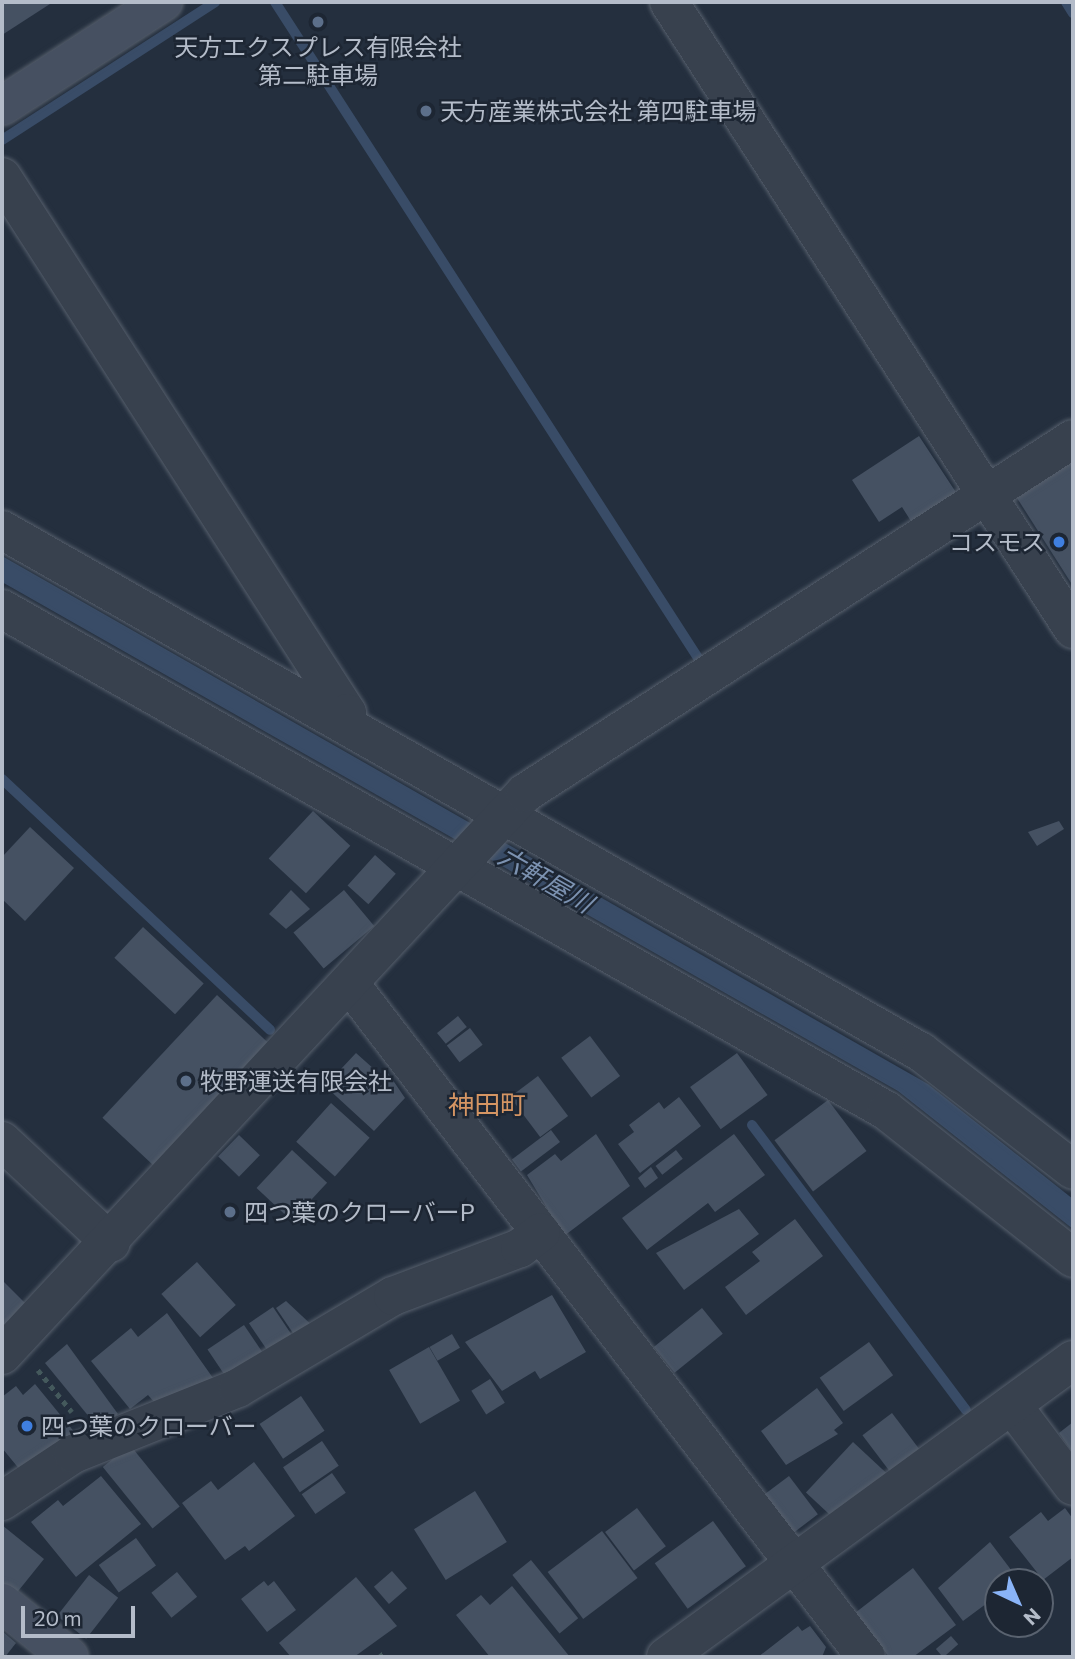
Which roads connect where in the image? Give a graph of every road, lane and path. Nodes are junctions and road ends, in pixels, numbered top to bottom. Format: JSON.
{"nodes":[{"id":1,"x":163,"y":2,"type":"edge"},
{"id":2,"x":669,"y":2,"type":"edge"},
{"id":3,"x":2,"y":106,"type":"edge"},
{"id":4,"x":2,"y":177,"type":"edge"},
{"id":5,"x":1073,"y":439,"type":"edge"},
{"id":6,"x":987,"y":495,"type":"junction"},
{"id":7,"x":2,"y":530,"type":"edge"},
{"id":8,"x":2,"y":609,"type":"edge"},
{"id":9,"x":1073,"y":629,"type":"edge"},
{"id":10,"x":342,"y":723,"type":"junction"},
{"id":11,"x":502,"y":819,"type":"junction"},
{"id":12,"x":460,"y":864,"type":"junction"},
{"id":13,"x":350,"y":984,"type":"junction"},
{"id":14,"x":2,"y":1141,"type":"edge"},
{"id":15,"x":1073,"y":1170,"type":"edge"},
{"id":16,"x":541,"y":1232,"type":"junction"},
{"id":17,"x":111,"y":1243,"type":"junction"},
{"id":18,"x":1073,"y":1258,"type":"edge"},
{"id":19,"x":7,"y":1349,"type":"edge"},
{"id":20,"x":1073,"y":1360,"type":"edge"},
{"id":21,"x":1012,"y":1405,"type":"junction"},
{"id":22,"x":95,"y":1444,"type":"junction"},
{"id":23,"x":1073,"y":1486,"type":"edge"},
{"id":24,"x":2,"y":1501,"type":"edge"},
{"id":25,"x":793,"y":1564,"type":"junction"},
{"id":26,"x":2,"y":1604,"type":"edge"},
{"id":27,"x":384,"y":1653,"type":"dead end"},
{"id":28,"x":69,"y":1657,"type":"edge"},
{"id":29,"x":379,"y":1657,"type":"edge"},
{"id":30,"x":666,"y":1657,"type":"edge"},
{"id":31,"x":866,"y":1657,"type":"edge"}],
"edges":[{"from":1,"to":3,"type":"street"},
{"from":2,"to":6,"type":"street"},
{"from":4,"to":10,"type":"street"},
{"from":5,"to":6,"type":"street"},
{"from":6,"to":9,"type":"street"},
{"from":6,"to":11,"type":"street"},
{"from":7,"to":10,"type":"street"},
{"from":8,"to":12,"type":"street"},
{"from":10,"to":11,"type":"street"},
{"from":11,"to":12,"type":"street"},
{"from":11,"to":15,"type":"street"},
{"from":12,"to":13,"type":"street"},
{"from":12,"to":18,"type":"street"},
{"from":13,"to":16,"type":"street"},
{"from":13,"to":17,"type":"street"},
{"from":14,"to":17,"type":"street"},
{"from":16,"to":22,"type":"street"},
{"from":16,"to":25,"type":"street"},
{"from":17,"to":19,"type":"street"},
{"from":19,"to":22,"type":"path"},
{"from":20,"to":21,"type":"street"},
{"from":21,"to":23,"type":"street"},
{"from":21,"to":25,"type":"street"},
{"from":22,"to":24,"type":"street"},
{"from":25,"to":30,"type":"street"},
{"from":25,"to":31,"type":"street"},
{"from":26,"to":28,"type":"street"},
{"from":27,"to":29,"type":"path"}]}
